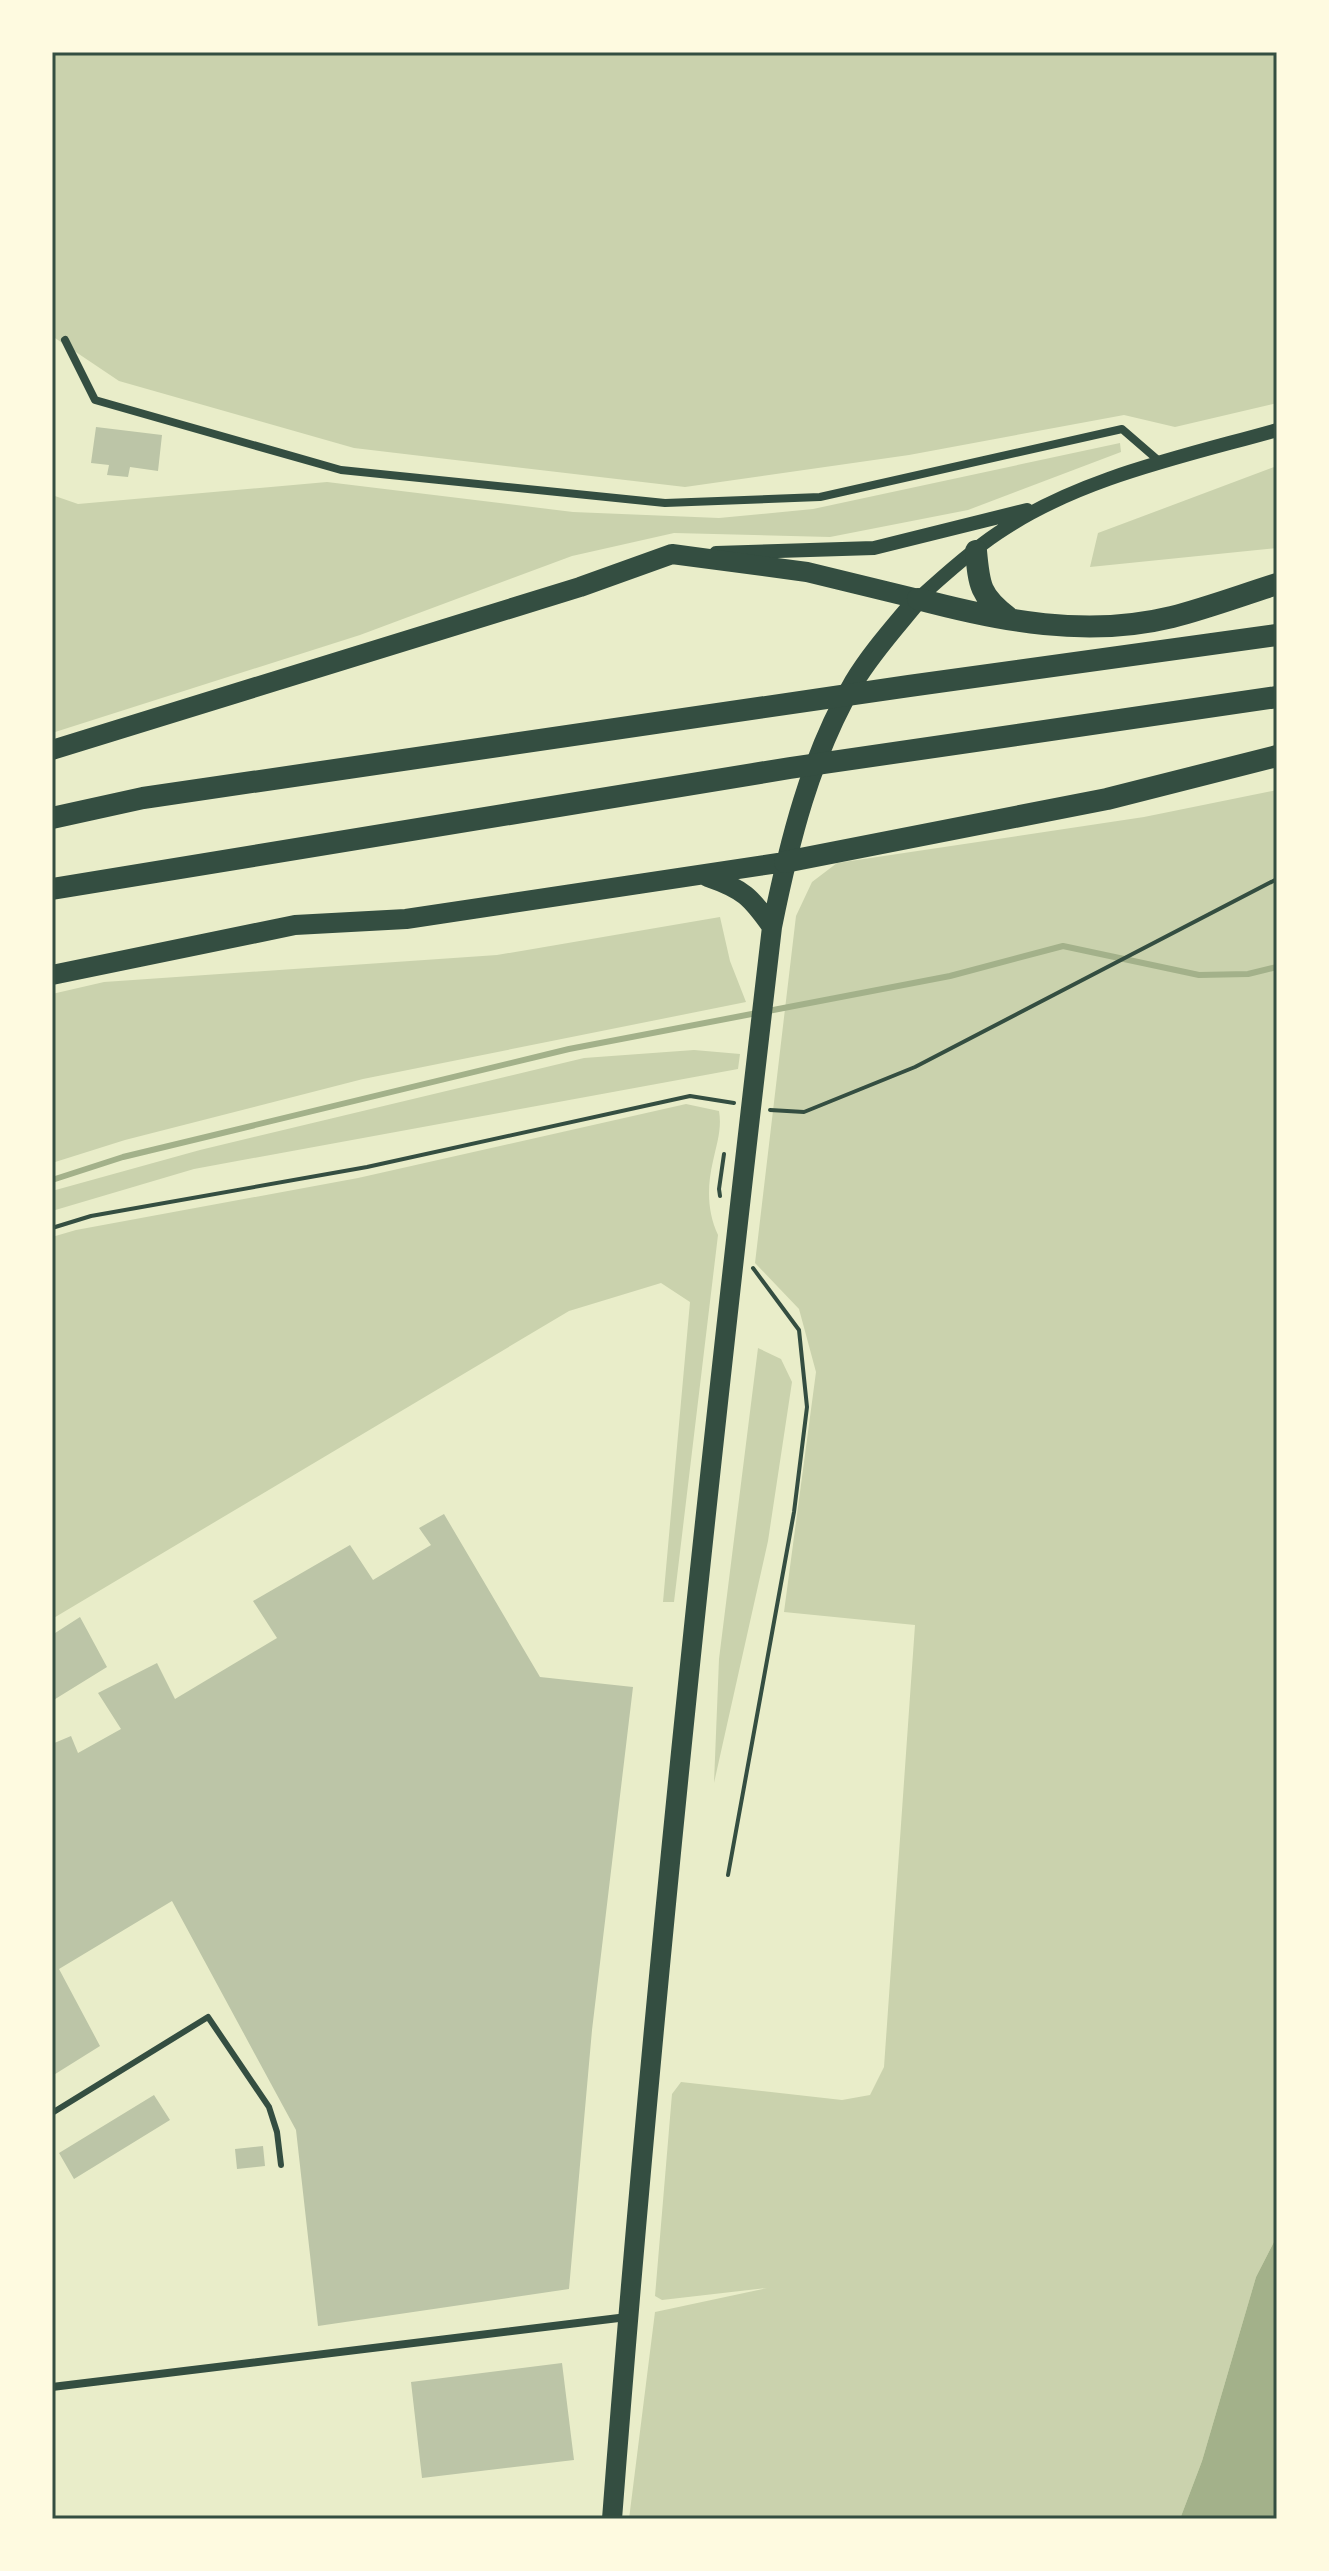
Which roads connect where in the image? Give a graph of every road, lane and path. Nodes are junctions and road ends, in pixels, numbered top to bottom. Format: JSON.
{"nodes":[{"id":1,"x":65,"y":340,"type":"dead end"},
{"id":2,"x":1277,"y":430,"type":"edge"},
{"id":3,"x":1159,"y":461,"type":"junction"},
{"id":4,"x":1043,"y":506,"type":"junction"},
{"id":5,"x":976,"y":551,"type":"junction"},
{"id":6,"x":672,"y":554,"type":"junction"},
{"id":7,"x":1277,"y":584,"type":"edge"},
{"id":8,"x":918,"y":599,"type":"junction"},
{"id":9,"x":1012,"y":620,"type":"junction"},
{"id":10,"x":1277,"y":635,"type":"edge"},
{"id":11,"x":1277,"y":697,"type":"edge"},
{"id":12,"x":52,"y":750,"type":"edge"},
{"id":13,"x":1277,"y":756,"type":"edge"},
{"id":14,"x":52,"y":818,"type":"edge"},
{"id":15,"x":785,"y":862,"type":"junction"},
{"id":16,"x":702,"y":875,"type":"junction"},
{"id":17,"x":1277,"y":879,"type":"edge"},
{"id":18,"x":52,"y":889,"type":"edge"},
{"id":19,"x":772,"y":927,"type":"junction"},
{"id":20,"x":52,"y":975,"type":"edge"},
{"id":21,"x":739,"y":1104,"type":"dead end"},
{"id":22,"x":769,"y":1109,"type":"dead end"},
{"id":23,"x":727,"y":1145,"type":"dead end"},
{"id":24,"x":721,"y":1201,"type":"dead end"},
{"id":25,"x":52,"y":1228,"type":"edge"},
{"id":26,"x":750,"y":1264,"type":"dead end"},
{"id":27,"x":728,"y":1875,"type":"dead end"},
{"id":28,"x":52,"y":2113,"type":"edge"},
{"id":29,"x":281,"y":2165,"type":"dead end"},
{"id":30,"x":628,"y":2317,"type":"junction"},
{"id":31,"x":52,"y":2387,"type":"edge"},
{"id":32,"x":612,"y":2519,"type":"edge"}],
"edges":[{"from":1,"to":3,"type":"street"},
{"from":2,"to":3,"type":"street"},
{"from":3,"to":4,"type":"street"},
{"from":4,"to":5,"type":"street"},
{"from":4,"to":6,"type":"street"},
{"from":5,"to":8,"type":"street"},
{"from":5,"to":9,"type":"highway"},
{"from":6,"to":8,"type":"main road"},
{"from":6,"to":12,"type":"main road"},
{"from":7,"to":9,"type":"highway"},
{"from":8,"to":9,"type":"highway"},
{"from":8,"to":15,"type":"main road"},
{"from":10,"to":14,"type":"highway"},
{"from":11,"to":18,"type":"highway"},
{"from":13,"to":15,"type":"highway"},
{"from":15,"to":16,"type":"main road"},
{"from":15,"to":19,"type":"main road"},
{"from":16,"to":19,"type":"main road"},
{"from":16,"to":20,"type":"main road"},
{"from":17,"to":22,"type":"path"},
{"from":19,"to":30,"type":"main road"},
{"from":21,"to":25,"type":"path"},
{"from":23,"to":24,"type":"path"},
{"from":26,"to":27,"type":"path"},
{"from":28,"to":29,"type":"lane"},
{"from":30,"to":31,"type":"street"},
{"from":30,"to":32,"type":"main road"}]}
